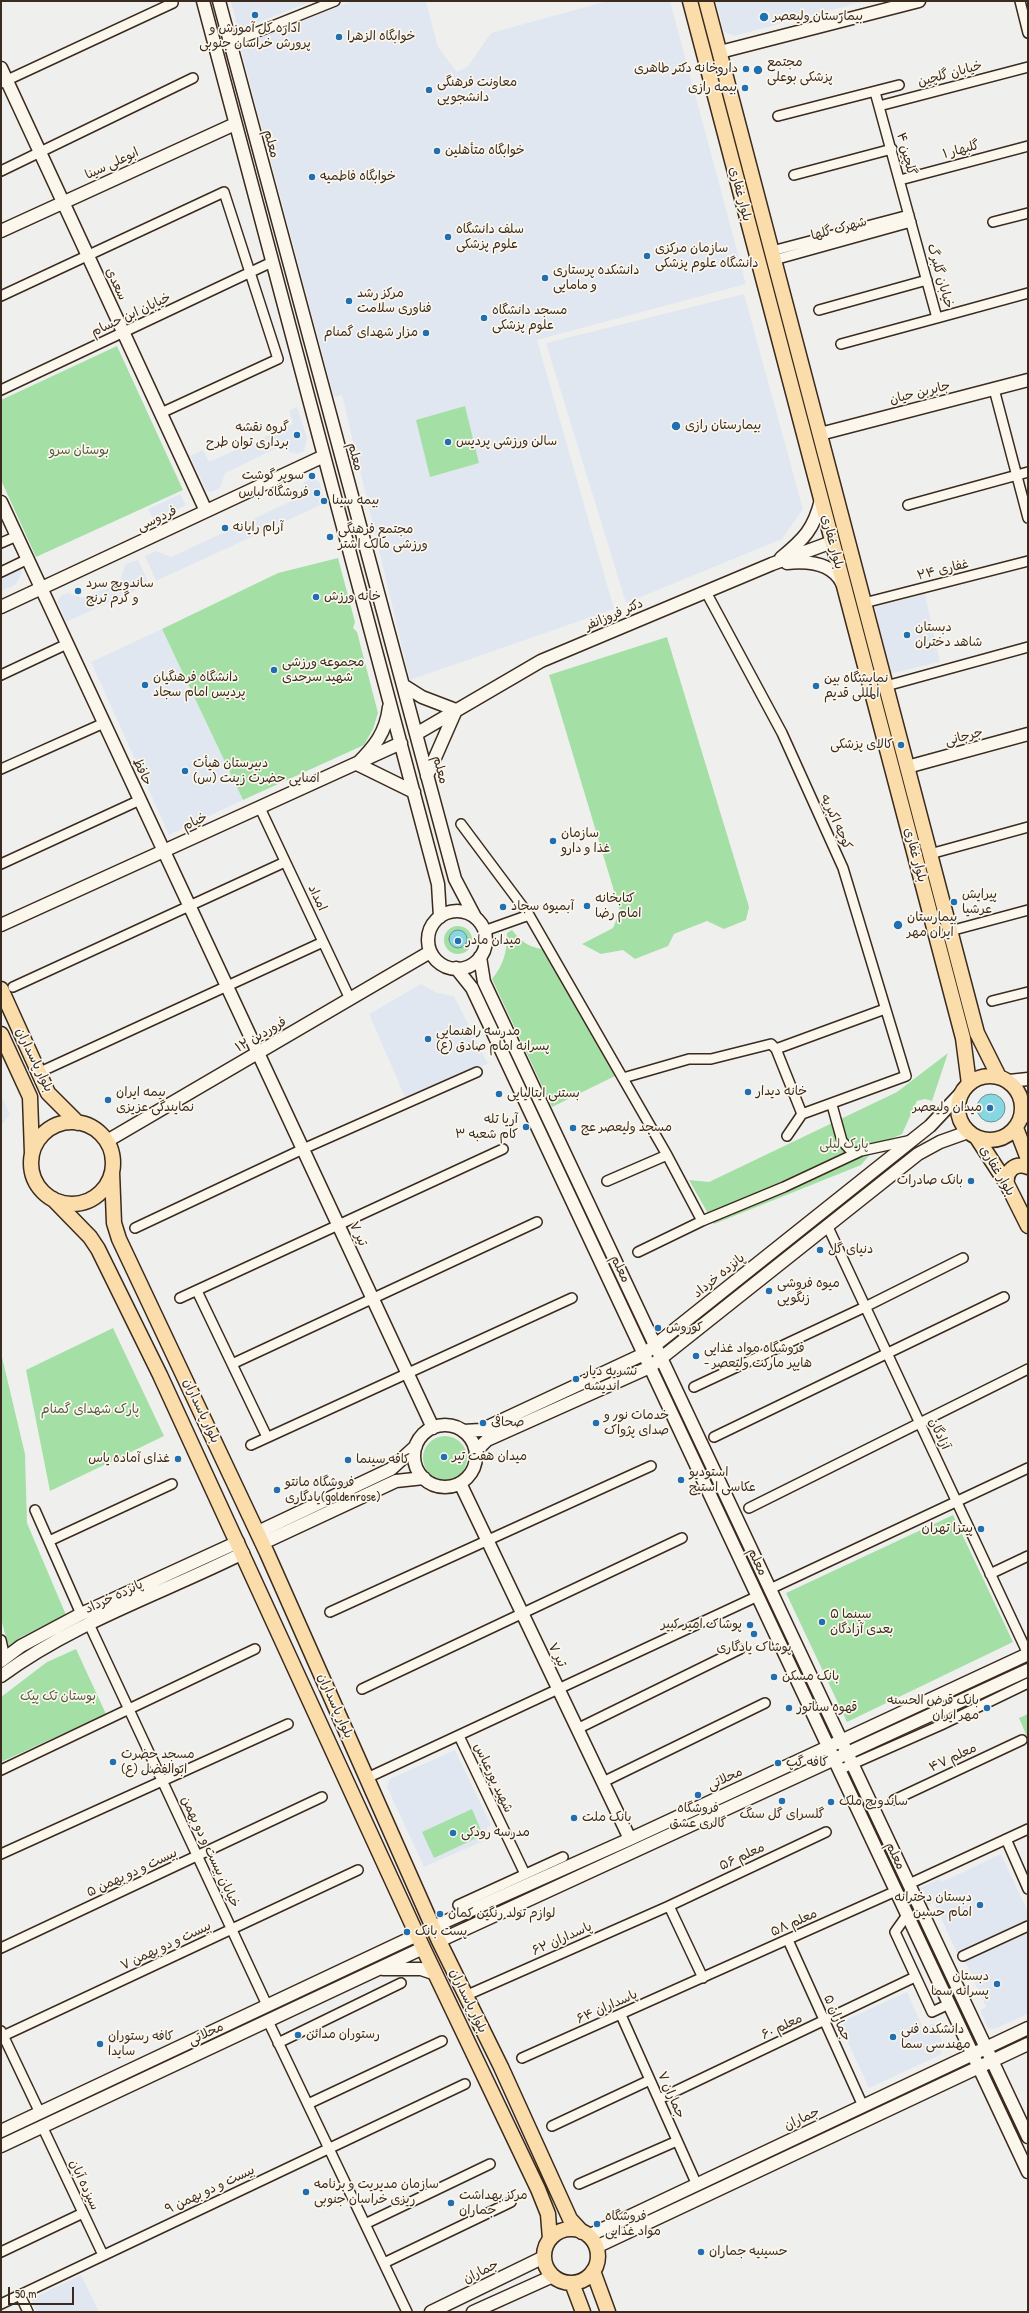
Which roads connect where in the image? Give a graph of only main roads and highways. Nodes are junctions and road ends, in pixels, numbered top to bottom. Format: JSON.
{"nodes":[{"id":1,"x":203,"y":1,"type":"edge"},
{"id":2,"x":219,"y":1,"type":"edge"},
{"id":3,"x":690,"y":1,"type":"edge"},
{"id":4,"x":706,"y":1,"type":"edge"},
{"id":5,"x":919,"y":1,"type":"edge"},
{"id":6,"x":720,"y":52,"type":"junction"},
{"id":7,"x":1,"y":68,"type":"edge"},
{"id":8,"x":4,"y":82,"type":"edge"},
{"id":9,"x":235,"y":124,"type":"junction"},
{"id":10,"x":63,"y":202,"type":"junction"},
{"id":11,"x":1,"y":231,"type":"edge"},
{"id":12,"x":1028,"y":380,"type":"edge"},
{"id":13,"x":820,"y":434,"type":"junction"},
{"id":14,"x":324,"y":456,"type":"junction"},
{"id":15,"x":821,"y":500,"type":"junction"},
{"id":16,"x":1,"y":502,"type":"edge"},
{"id":17,"x":206,"y":511,"type":"junction"},
{"id":18,"x":832,"y":542,"type":"junction"},
{"id":19,"x":772,"y":564,"type":"junction"},
{"id":20,"x":844,"y":586,"type":"junction"},
{"id":21,"x":41,"y":588,"type":"junction"},
{"id":22,"x":1,"y":607,"type":"edge"},
{"id":23,"x":403,"y":685,"type":"junction"},
{"id":24,"x":390,"y":702,"type":"junction"},
{"id":25,"x":456,"y":710,"type":"junction"},
{"id":26,"x":416,"y":734,"type":"junction"},
{"id":27,"x":1028,"y":734,"type":"edge"},
{"id":28,"x":401,"y":743,"type":"junction"},
{"id":29,"x":357,"y":764,"type":"junction"},
{"id":30,"x":907,"y":767,"type":"junction"},
{"id":31,"x":427,"y":776,"type":"junction"},
{"id":32,"x":414,"y":792,"type":"junction"},
{"id":33,"x":164,"y":852,"type":"junction"},
{"id":34,"x":440,"y":917,"type":"junction"},
{"id":35,"x":475,"y":917,"type":"junction"},
{"id":36,"x":1,"y":925,"type":"edge"},
{"id":37,"x":430,"y":952,"type":"junction"},
{"id":38,"x":480,"y":958,"type":"junction"},
{"id":39,"x":456,"y":968,"type":"junction"},
{"id":40,"x":7,"y":988,"type":"edge"},
{"id":41,"x":1,"y":1034,"type":"edge"},
{"id":42,"x":258,"y":1052,"type":"junction"},
{"id":43,"x":1004,"y":1079,"type":"junction"},
{"id":44,"x":1028,"y":1079,"type":"edge"},
{"id":45,"x":965,"y":1088,"type":"junction"},
{"id":46,"x":1022,"y":1120,"type":"edge"},
{"id":47,"x":78,"y":1123,"type":"junction"},
{"id":48,"x":973,"y":1135,"type":"junction"},
{"id":49,"x":107,"y":1141,"type":"junction"},
{"id":50,"x":32,"y":1154,"type":"junction"},
{"id":51,"x":1028,"y":1159,"type":"edge"},
{"id":52,"x":1028,"y":1167,"type":"edge"},
{"id":53,"x":112,"y":1172,"type":"junction"},
{"id":54,"x":1007,"y":1184,"type":"junction"},
{"id":55,"x":53,"y":1199,"type":"junction"},
{"id":56,"x":1028,"y":1226,"type":"edge"},
{"id":57,"x":655,"y":1345,"type":"junction"},
{"id":58,"x":644,"y":1354,"type":"junction"},
{"id":59,"x":662,"y":1359,"type":"junction"},
{"id":60,"x":650,"y":1367,"type":"junction"},
{"id":61,"x":433,"y":1428,"type":"junction"},
{"id":62,"x":463,"y":1431,"type":"junction"},
{"id":63,"x":416,"y":1446,"type":"junction"},
{"id":64,"x":476,"y":1450,"type":"junction"},
{"id":65,"x":424,"y":1478,"type":"junction"},
{"id":66,"x":460,"y":1483,"type":"junction"},
{"id":67,"x":260,"y":1538,"type":"junction"},
{"id":68,"x":241,"y":1547,"type":"junction"},
{"id":69,"x":1028,"y":1654,"type":"edge"},
{"id":70,"x":3,"y":1659,"type":"edge"},
{"id":71,"x":1028,"y":1670,"type":"edge"},
{"id":72,"x":1,"y":1676,"type":"edge"},
{"id":73,"x":842,"y":1741,"type":"junction"},
{"id":74,"x":828,"y":1747,"type":"junction"},
{"id":75,"x":847,"y":1753,"type":"junction"},
{"id":76,"x":834,"y":1759,"type":"junction"},
{"id":77,"x":630,"y":1839,"type":"junction"},
{"id":78,"x":433,"y":1927,"type":"junction"},
{"id":79,"x":417,"y":1935,"type":"junction"},
{"id":80,"x":439,"y":1941,"type":"junction"},
{"id":81,"x":423,"y":1948,"type":"junction"},
{"id":82,"x":378,"y":1969,"type":"junction"},
{"id":83,"x":436,"y":1974,"type":"junction"},
{"id":84,"x":1028,"y":2028,"type":"edge"},
{"id":85,"x":1028,"y":2044,"type":"edge"},
{"id":86,"x":987,"y":2048,"type":"junction"},
{"id":87,"x":973,"y":2054,"type":"junction"},
{"id":88,"x":992,"y":2060,"type":"junction"},
{"id":89,"x":978,"y":2066,"type":"junction"},
{"id":90,"x":1,"y":2131,"type":"edge"},
{"id":91,"x":1028,"y":2137,"type":"edge"},
{"id":92,"x":1,"y":2146,"type":"edge"},
{"id":93,"x":1028,"y":2172,"type":"edge"},
{"id":94,"x":589,"y":2238,"type":"junction"},
{"id":95,"x":550,"y":2240,"type":"junction"},
{"id":96,"x":544,"y":2256,"type":"junction"},
{"id":97,"x":593,"y":2271,"type":"junction"},
{"id":98,"x":553,"y":2276,"type":"junction"},
{"id":99,"x":572,"y":2283,"type":"junction"},
{"id":100,"x":488,"y":2309,"type":"edge"},
{"id":101,"x":431,"y":2312,"type":"edge"},
{"id":102,"x":473,"y":2312,"type":"edge"},
{"id":103,"x":583,"y":2312,"type":"edge"},
{"id":104,"x":608,"y":2312,"type":"edge"}],
"edges":[{"from":1,"to":9,"type":"main road"},
{"from":2,"to":23,"type":"main road","name":"معلم"},
{"from":3,"to":15,"type":"main road","name":"بلوار غفاری"},
{"from":4,"to":6,"type":"main road","name":"بلوار غفاری"},
{"from":5,"to":6,"type":"main road"},
{"from":6,"to":13,"type":"main road","name":"بلوار غفاری"},
{"from":7,"to":8,"type":"main road","name":"سعدی"},
{"from":8,"to":10,"type":"main road","name":"سعدی"},
{"from":9,"to":10,"type":"main road","name":"ابوعلی سینا"},
{"from":9,"to":14,"type":"main road"},
{"from":10,"to":11,"type":"main road","name":"ابوعلی سینا"},
{"from":10,"to":17,"type":"main road","name":"سعدی"},
{"from":12,"to":13,"type":"main road","name":"جابربن حیان"},
{"from":13,"to":30,"type":"main road","name":"بلوار غفاری"},
{"from":14,"to":17,"type":"main road","name":"فردوسی"},
{"from":14,"to":24,"type":"main road"},
{"from":15,"to":18,"type":"main road","name":"بلوار غفاری"},
{"from":15,"to":19,"type":"main road"},
{"from":16,"to":21,"type":"main road","name":"حافظ"},
{"from":17,"to":21,"type":"main road","name":"فردوسی"},
{"from":18,"to":19,"type":"main road","name":"دکتر فروزانفر"},
{"from":18,"to":20,"type":"main road","name":"بلوار غفاری"},
{"from":19,"to":20,"type":"main road"},
{"from":19,"to":25,"type":"main road","name":"دکتر فروزانفر"},
{"from":20,"to":45,"type":"main road","name":"بلوار غفاری"},
{"from":21,"to":22,"type":"main road","name":"فردوسی"},
{"from":21,"to":33,"type":"main road","name":"حافظ"},
{"from":23,"to":25,"type":"main road"},
{"from":23,"to":26,"type":"main road","name":"معلم"},
{"from":24,"to":28,"type":"main road"},
{"from":24,"to":29,"type":"main road"},
{"from":25,"to":26,"type":"main road","name":"دکتر فروزانفر"},
{"from":25,"to":31,"type":"main road"},
{"from":26,"to":31,"type":"main road","name":"معلم"},
{"from":27,"to":30,"type":"main road","name":"جرجانی"},
{"from":28,"to":29,"type":"main road","name":"خیام"},
{"from":28,"to":32,"type":"main road"},
{"from":29,"to":32,"type":"main road"},
{"from":29,"to":33,"type":"main road","name":"خیام"},
{"from":30,"to":43,"type":"main road","name":"بلوار غفاری"},
{"from":31,"to":35,"type":"main road","name":"معلم"},
{"from":32,"to":34,"type":"main road"},
{"from":33,"to":36,"type":"main road","name":"خیام"},
{"from":33,"to":42,"type":"main road","name":"حافظ"},
{"from":34,"to":35,"type":"main road"},
{"from":34,"to":37,"type":"main road"},
{"from":35,"to":38,"type":"main road"},
{"from":37,"to":39,"type":"main road"},
{"from":37,"to":42,"type":"main road","name":"۱۲ فروردین"},
{"from":38,"to":39,"type":"main road"},
{"from":38,"to":57,"type":"main road","name":"معلم"},
{"from":39,"to":58,"type":"main road","name":"معلم"},
{"from":40,"to":47,"type":"main road","name":"بلوار پاسداران"},
{"from":41,"to":50,"type":"main road","name":"بلوار پاسداران"},
{"from":42,"to":49,"type":"main road","name":"۱۲ فروردین"},
{"from":42,"to":61,"type":"main road","name":"۷ تیر"},
{"from":43,"to":44,"type":"main road"},
{"from":43,"to":45,"type":"main road"},
{"from":43,"to":46,"type":"main road"},
{"from":45,"to":48,"type":"main road"},
{"from":45,"to":57,"type":"main road","name":"پانزده خرداد"},
{"from":46,"to":48,"type":"main road"},
{"from":46,"to":51,"type":"main road"},
{"from":47,"to":49,"type":"main road"},
{"from":47,"to":50,"type":"main road"},
{"from":48,"to":54,"type":"main road","name":"بلوار غفاری"},
{"from":48,"to":59,"type":"main road"},
{"from":49,"to":53,"type":"main road"},
{"from":50,"to":55,"type":"main road"},
{"from":52,"to":54,"type":"main road"},
{"from":53,"to":55,"type":"main road"},
{"from":53,"to":67,"type":"main road","name":"بلوار پاسداران"},
{"from":54,"to":56,"type":"main road","name":"بلوار غفاری"},
{"from":55,"to":68,"type":"main road","name":"بلوار پاسداران"},
{"from":57,"to":58,"type":"main road","name":"پانزده خرداد"},
{"from":57,"to":59,"type":"main road","name":"معلم"},
{"from":58,"to":60,"type":"main road","name":"معلم"},
{"from":58,"to":62,"type":"main road","name":"پانزده خرداد"},
{"from":59,"to":60,"type":"main road"},
{"from":59,"to":73,"type":"main road","name":"معلم"},
{"from":60,"to":64,"type":"main road"},
{"from":60,"to":74,"type":"main road","name":"معلم"},
{"from":61,"to":62,"type":"main road"},
{"from":61,"to":63,"type":"main road"},
{"from":62,"to":64,"type":"main road"},
{"from":63,"to":65,"type":"main road"},
{"from":63,"to":67,"type":"main road"},
{"from":64,"to":66,"type":"main road"},
{"from":65,"to":66,"type":"main road"},
{"from":65,"to":67,"type":"main road"},
{"from":66,"to":77,"type":"main road","name":"۷ تیر"},
{"from":67,"to":68,"type":"main road"},
{"from":67,"to":78,"type":"main road","name":"بلوار پاسداران"},
{"from":68,"to":70,"type":"main road","name":"پانزده خرداد"},
{"from":68,"to":72,"type":"main road","name":"پانزده خرداد"},
{"from":68,"to":79,"type":"main road","name":"بلوار پاسداران"},
{"from":69,"to":73,"type":"main road","name":"محلاتی"},
{"from":71,"to":75,"type":"main road","name":"محلاتی"},
{"from":73,"to":74,"type":"main road","name":"محلاتی"},
{"from":73,"to":75,"type":"main road","name":"معلم"},
{"from":74,"to":76,"type":"main road","name":"معلم"},
{"from":74,"to":77,"type":"main road","name":"محلاتی"},
{"from":75,"to":76,"type":"main road","name":"محلاتی"},
{"from":75,"to":86,"type":"main road","name":"معلم"},
{"from":76,"to":80,"type":"main road","name":"محلاتی"},
{"from":76,"to":87,"type":"main road","name":"معلم"},
{"from":77,"to":78,"type":"main road","name":"محلاتی"},
{"from":78,"to":79,"type":"main road"},
{"from":78,"to":80,"type":"main road","name":"بلوار پاسداران"},
{"from":79,"to":81,"type":"main road","name":"بلوار پاسداران"},
{"from":79,"to":90,"type":"main road","name":"محلاتی"},
{"from":80,"to":81,"type":"main road"},
{"from":80,"to":94,"type":"main road","name":"بلوار پاسداران"},
{"from":81,"to":82,"type":"main road","name":"محلاتی"},
{"from":81,"to":83,"type":"main road","name":"بلوار پاسداران"},
{"from":82,"to":83,"type":"main road"},
{"from":82,"to":92,"type":"main road","name":"محلاتی"},
{"from":83,"to":95,"type":"main road","name":"بلوار پاسداران"},
{"from":84,"to":86,"type":"main road","name":"جماران"},
{"from":85,"to":88,"type":"main road"},
{"from":86,"to":87,"type":"main road","name":"جماران"},
{"from":86,"to":88,"type":"main road","name":"معلم"},
{"from":87,"to":89,"type":"main road","name":"معلم"},
{"from":87,"to":94,"type":"main road","name":"جماران"},
{"from":88,"to":89,"type":"main road"},
{"from":88,"to":91,"type":"main road","name":"معلم"},
{"from":89,"to":93,"type":"main road","name":"معلم"},
{"from":89,"to":94,"type":"main road"},
{"from":94,"to":95,"type":"main road"},
{"from":94,"to":97,"type":"main road"},
{"from":95,"to":96,"type":"main road"},
{"from":96,"to":98,"type":"main road"},
{"from":96,"to":101,"type":"main road","name":"جماران"},
{"from":97,"to":99,"type":"main road"},
{"from":97,"to":104,"type":"main road"},
{"from":98,"to":99,"type":"main road"},
{"from":98,"to":100,"type":"main road"},
{"from":99,"to":103,"type":"main road"},
{"from":100,"to":102,"type":"main road"}]}
